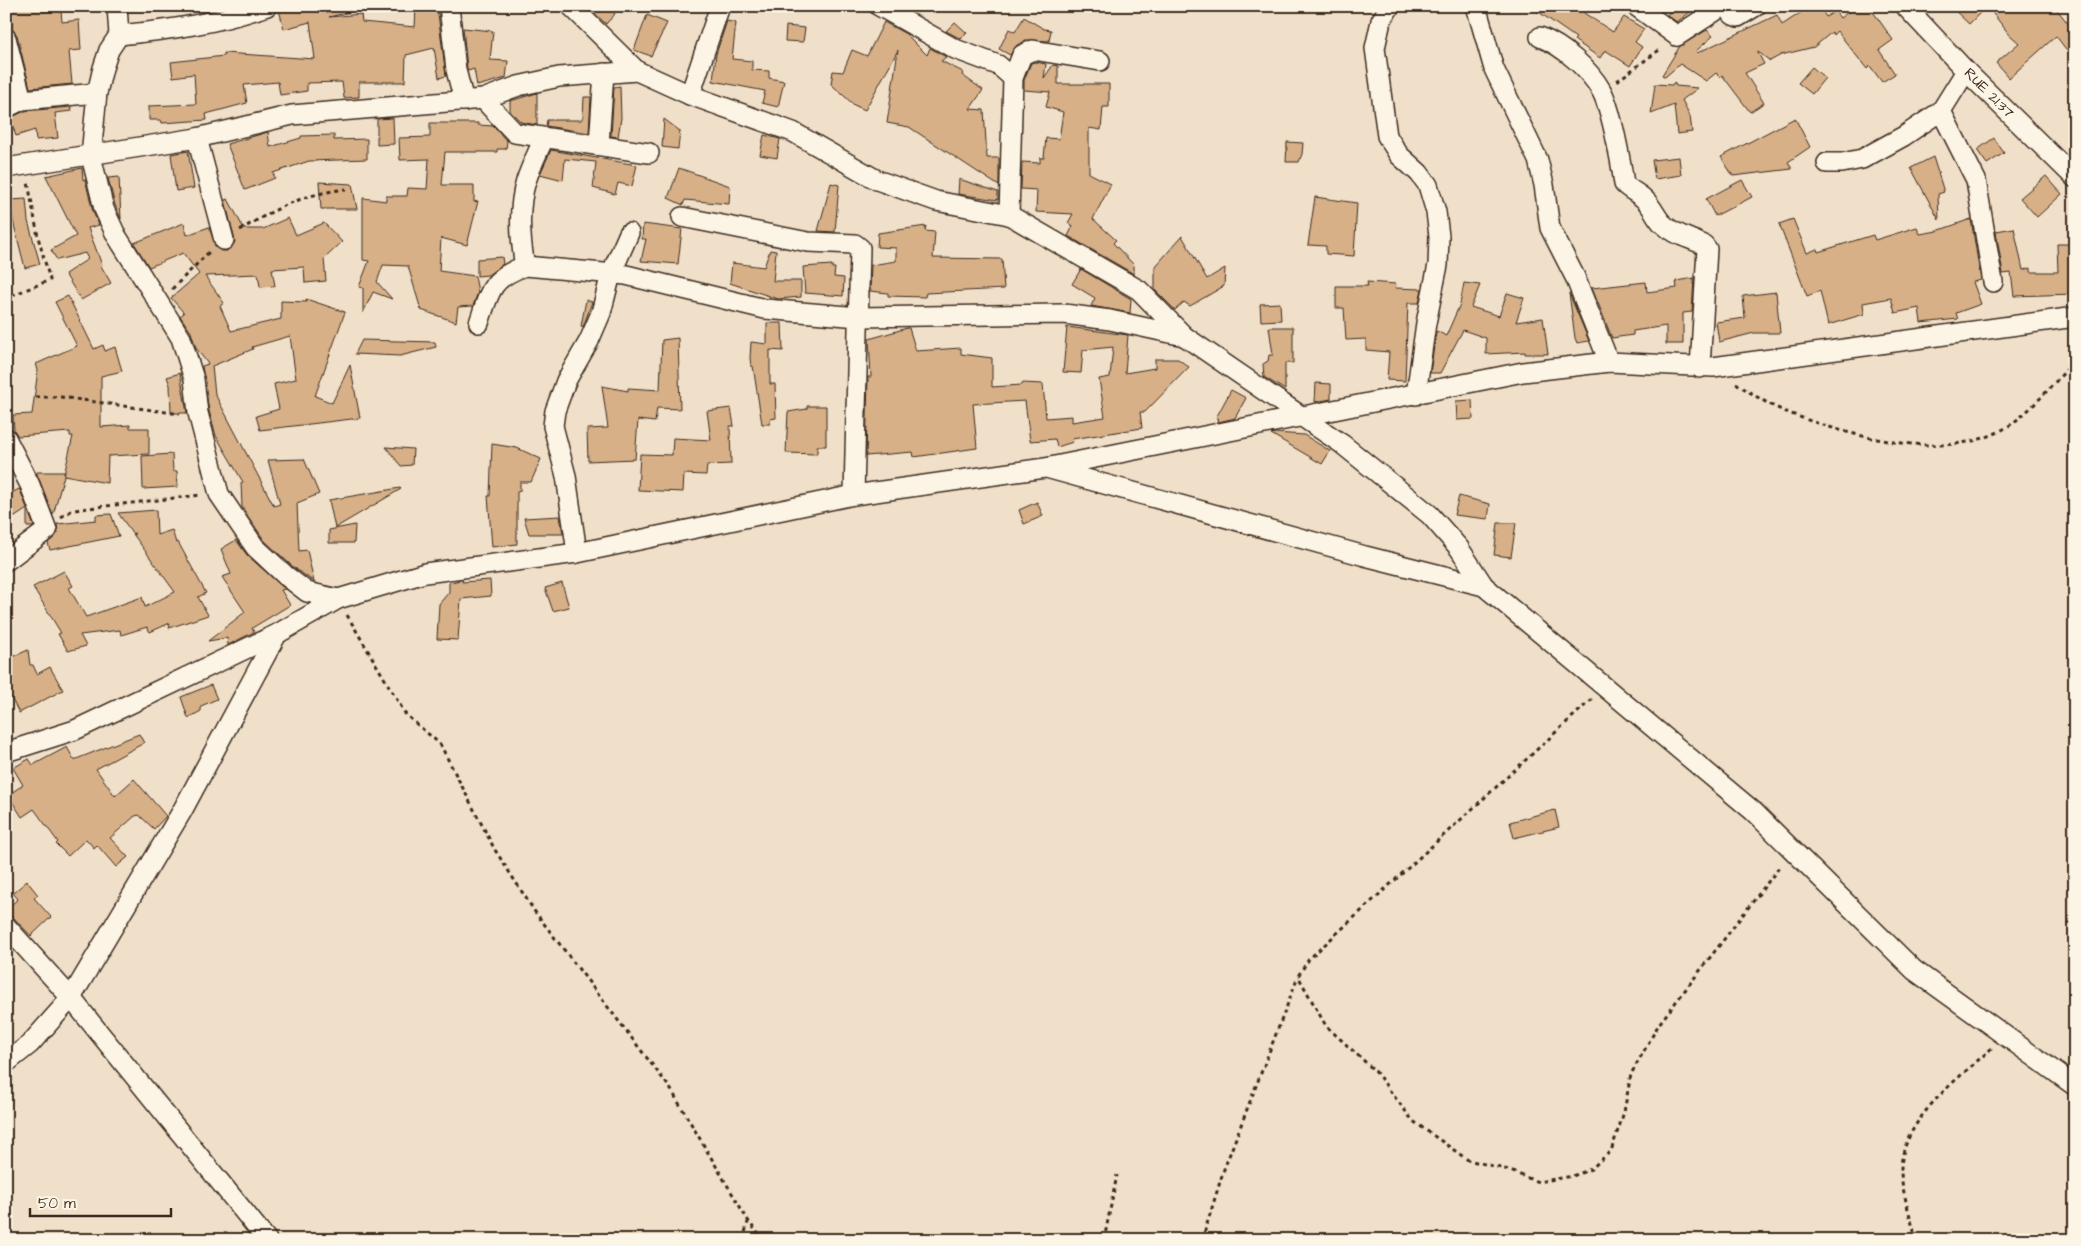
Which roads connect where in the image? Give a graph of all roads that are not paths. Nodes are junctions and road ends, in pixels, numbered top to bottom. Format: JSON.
{"nodes":[{"id":1,"x":117,"y":6,"type":"edge"},
{"id":2,"x":267,"y":6,"type":"edge"},
{"id":3,"x":449,"y":6,"type":"edge"},
{"id":4,"x":571,"y":6,"type":"edge"},
{"id":5,"x":720,"y":6,"type":"edge"},
{"id":6,"x":879,"y":6,"type":"edge"},
{"id":7,"x":1390,"y":6,"type":"edge"},
{"id":8,"x":1476,"y":6,"type":"edge"},
{"id":9,"x":1636,"y":6,"type":"edge"},
{"id":10,"x":1723,"y":6,"type":"edge"},
{"id":11,"x":1727,"y":6,"type":"edge"},
{"id":12,"x":1756,"y":6,"type":"edge"},
{"id":13,"x":1905,"y":6,"type":"edge"},
{"id":14,"x":120,"y":36,"type":"junction"},
{"id":15,"x":1540,"y":37,"type":"dead end"},
{"id":16,"x":6,"y":38,"type":"edge"},
{"id":17,"x":1100,"y":60,"type":"dead end"},
{"id":18,"x":637,"y":70,"type":"junction"},
{"id":19,"x":1966,"y":71,"type":"junction"},
{"id":20,"x":604,"y":73,"type":"junction"},
{"id":21,"x":1013,"y":78,"type":"junction"},
{"id":22,"x":97,"y":93,"type":"junction"},
{"id":23,"x":690,"y":95,"type":"junction"},
{"id":24,"x":473,"y":100,"type":"junction"},
{"id":25,"x":14,"y":104,"type":"edge"},
{"id":26,"x":1942,"y":111,"type":"junction"},
{"id":27,"x":197,"y":138,"type":"junction"},
{"id":28,"x":544,"y":138,"type":"junction"},
{"id":29,"x":599,"y":144,"type":"junction"},
{"id":30,"x":649,"y":153,"type":"dead end"},
{"id":31,"x":90,"y":156,"type":"junction"},
{"id":32,"x":1827,"y":163,"type":"dead end"},
{"id":33,"x":6,"y":168,"type":"edge"},
{"id":34,"x":2075,"y":178,"type":"edge"},
{"id":35,"x":1009,"y":215,"type":"junction"},
{"id":36,"x":682,"y":217,"type":"dead end"},
{"id":37,"x":629,"y":233,"type":"dead end"},
{"id":38,"x":224,"y":240,"type":"road end"},
{"id":39,"x":526,"y":266,"type":"junction"},
{"id":40,"x":611,"y":274,"type":"junction"},
{"id":41,"x":1993,"y":282,"type":"dead end"},
{"id":42,"x":859,"y":317,"type":"junction"},
{"id":43,"x":2075,"y":317,"type":"edge"},
{"id":44,"x":479,"y":323,"type":"dead end"},
{"id":45,"x":1184,"y":336,"type":"junction"},
{"id":46,"x":1609,"y":362,"type":"junction"},
{"id":47,"x":1707,"y":367,"type":"junction"},
{"id":48,"x":1416,"y":395,"type":"junction"},
{"id":49,"x":1301,"y":418,"type":"junction"},
{"id":50,"x":6,"y":438,"type":"edge"},
{"id":51,"x":1045,"y":468,"type":"junction"},
{"id":52,"x":854,"y":495,"type":"junction"},
{"id":53,"x":577,"y":553,"type":"junction"},
{"id":54,"x":6,"y":560,"type":"edge"},
{"id":55,"x":1484,"y":586,"type":"junction"},
{"id":56,"x":338,"y":599,"type":"junction"},
{"id":57,"x":277,"y":634,"type":"junction"},
{"id":58,"x":6,"y":752,"type":"edge"},
{"id":59,"x":6,"y":926,"type":"edge"},
{"id":60,"x":70,"y":998,"type":"junction"},
{"id":61,"x":6,"y":1063,"type":"edge"},
{"id":62,"x":2075,"y":1086,"type":"edge"},
{"id":63,"x":267,"y":1240,"type":"edge"}],
"edges":[{"from":1,"to":14,"type":"street"},
{"from":2,"to":14,"type":"street"},
{"from":3,"to":24,"type":"street"},
{"from":4,"to":18,"type":"street"},
{"from":5,"to":23,"type":"street"},
{"from":6,"to":21,"type":"street"},
{"from":7,"to":48,"type":"street"},
{"from":8,"to":46,"type":"street"},
{"from":9,"to":10,"type":"street"},
{"from":11,"to":12,"type":"street"},
{"from":13,"to":19,"type":"street","name":"RUE 21.37"},
{"from":14,"to":22,"type":"street"},
{"from":15,"to":47,"type":"street"},
{"from":16,"to":25,"type":"street"},
{"from":17,"to":21,"type":"street"},
{"from":18,"to":20,"type":"street"},
{"from":18,"to":23,"type":"street"},
{"from":19,"to":26,"type":"street"},
{"from":19,"to":34,"type":"street","name":"RUE 21.37"},
{"from":20,"to":24,"type":"street"},
{"from":20,"to":29,"type":"street"},
{"from":21,"to":35,"type":"street"},
{"from":22,"to":25,"type":"street"},
{"from":22,"to":31,"type":"street"},
{"from":23,"to":35,"type":"street"},
{"from":24,"to":27,"type":"street"},
{"from":24,"to":28,"type":"street"},
{"from":26,"to":32,"type":"street"},
{"from":26,"to":41,"type":"street"},
{"from":27,"to":31,"type":"street"},
{"from":27,"to":38,"type":"street"},
{"from":28,"to":29,"type":"street"},
{"from":28,"to":39,"type":"street"},
{"from":29,"to":30,"type":"street"},
{"from":31,"to":33,"type":"street"},
{"from":31,"to":56,"type":"street"},
{"from":35,"to":45,"type":"street"},
{"from":36,"to":42,"type":"street"},
{"from":37,"to":40,"type":"street"},
{"from":39,"to":40,"type":"street"},
{"from":39,"to":44,"type":"street"},
{"from":40,"to":42,"type":"street"},
{"from":40,"to":53,"type":"street"},
{"from":42,"to":45,"type":"street"},
{"from":42,"to":52,"type":"street"},
{"from":43,"to":47,"type":"street"},
{"from":45,"to":49,"type":"street"},
{"from":46,"to":47,"type":"street"},
{"from":46,"to":48,"type":"street"},
{"from":48,"to":49,"type":"street"},
{"from":49,"to":51,"type":"street"},
{"from":49,"to":55,"type":"street"},
{"from":50,"to":54,"type":"street"},
{"from":51,"to":52,"type":"street"},
{"from":51,"to":55,"type":"street"},
{"from":52,"to":53,"type":"street"},
{"from":53,"to":56,"type":"street"},
{"from":55,"to":62,"type":"street"},
{"from":56,"to":57,"type":"street"},
{"from":57,"to":58,"type":"street"},
{"from":57,"to":60,"type":"street"},
{"from":59,"to":60,"type":"street"},
{"from":60,"to":61,"type":"street"},
{"from":60,"to":63,"type":"street"}]}
